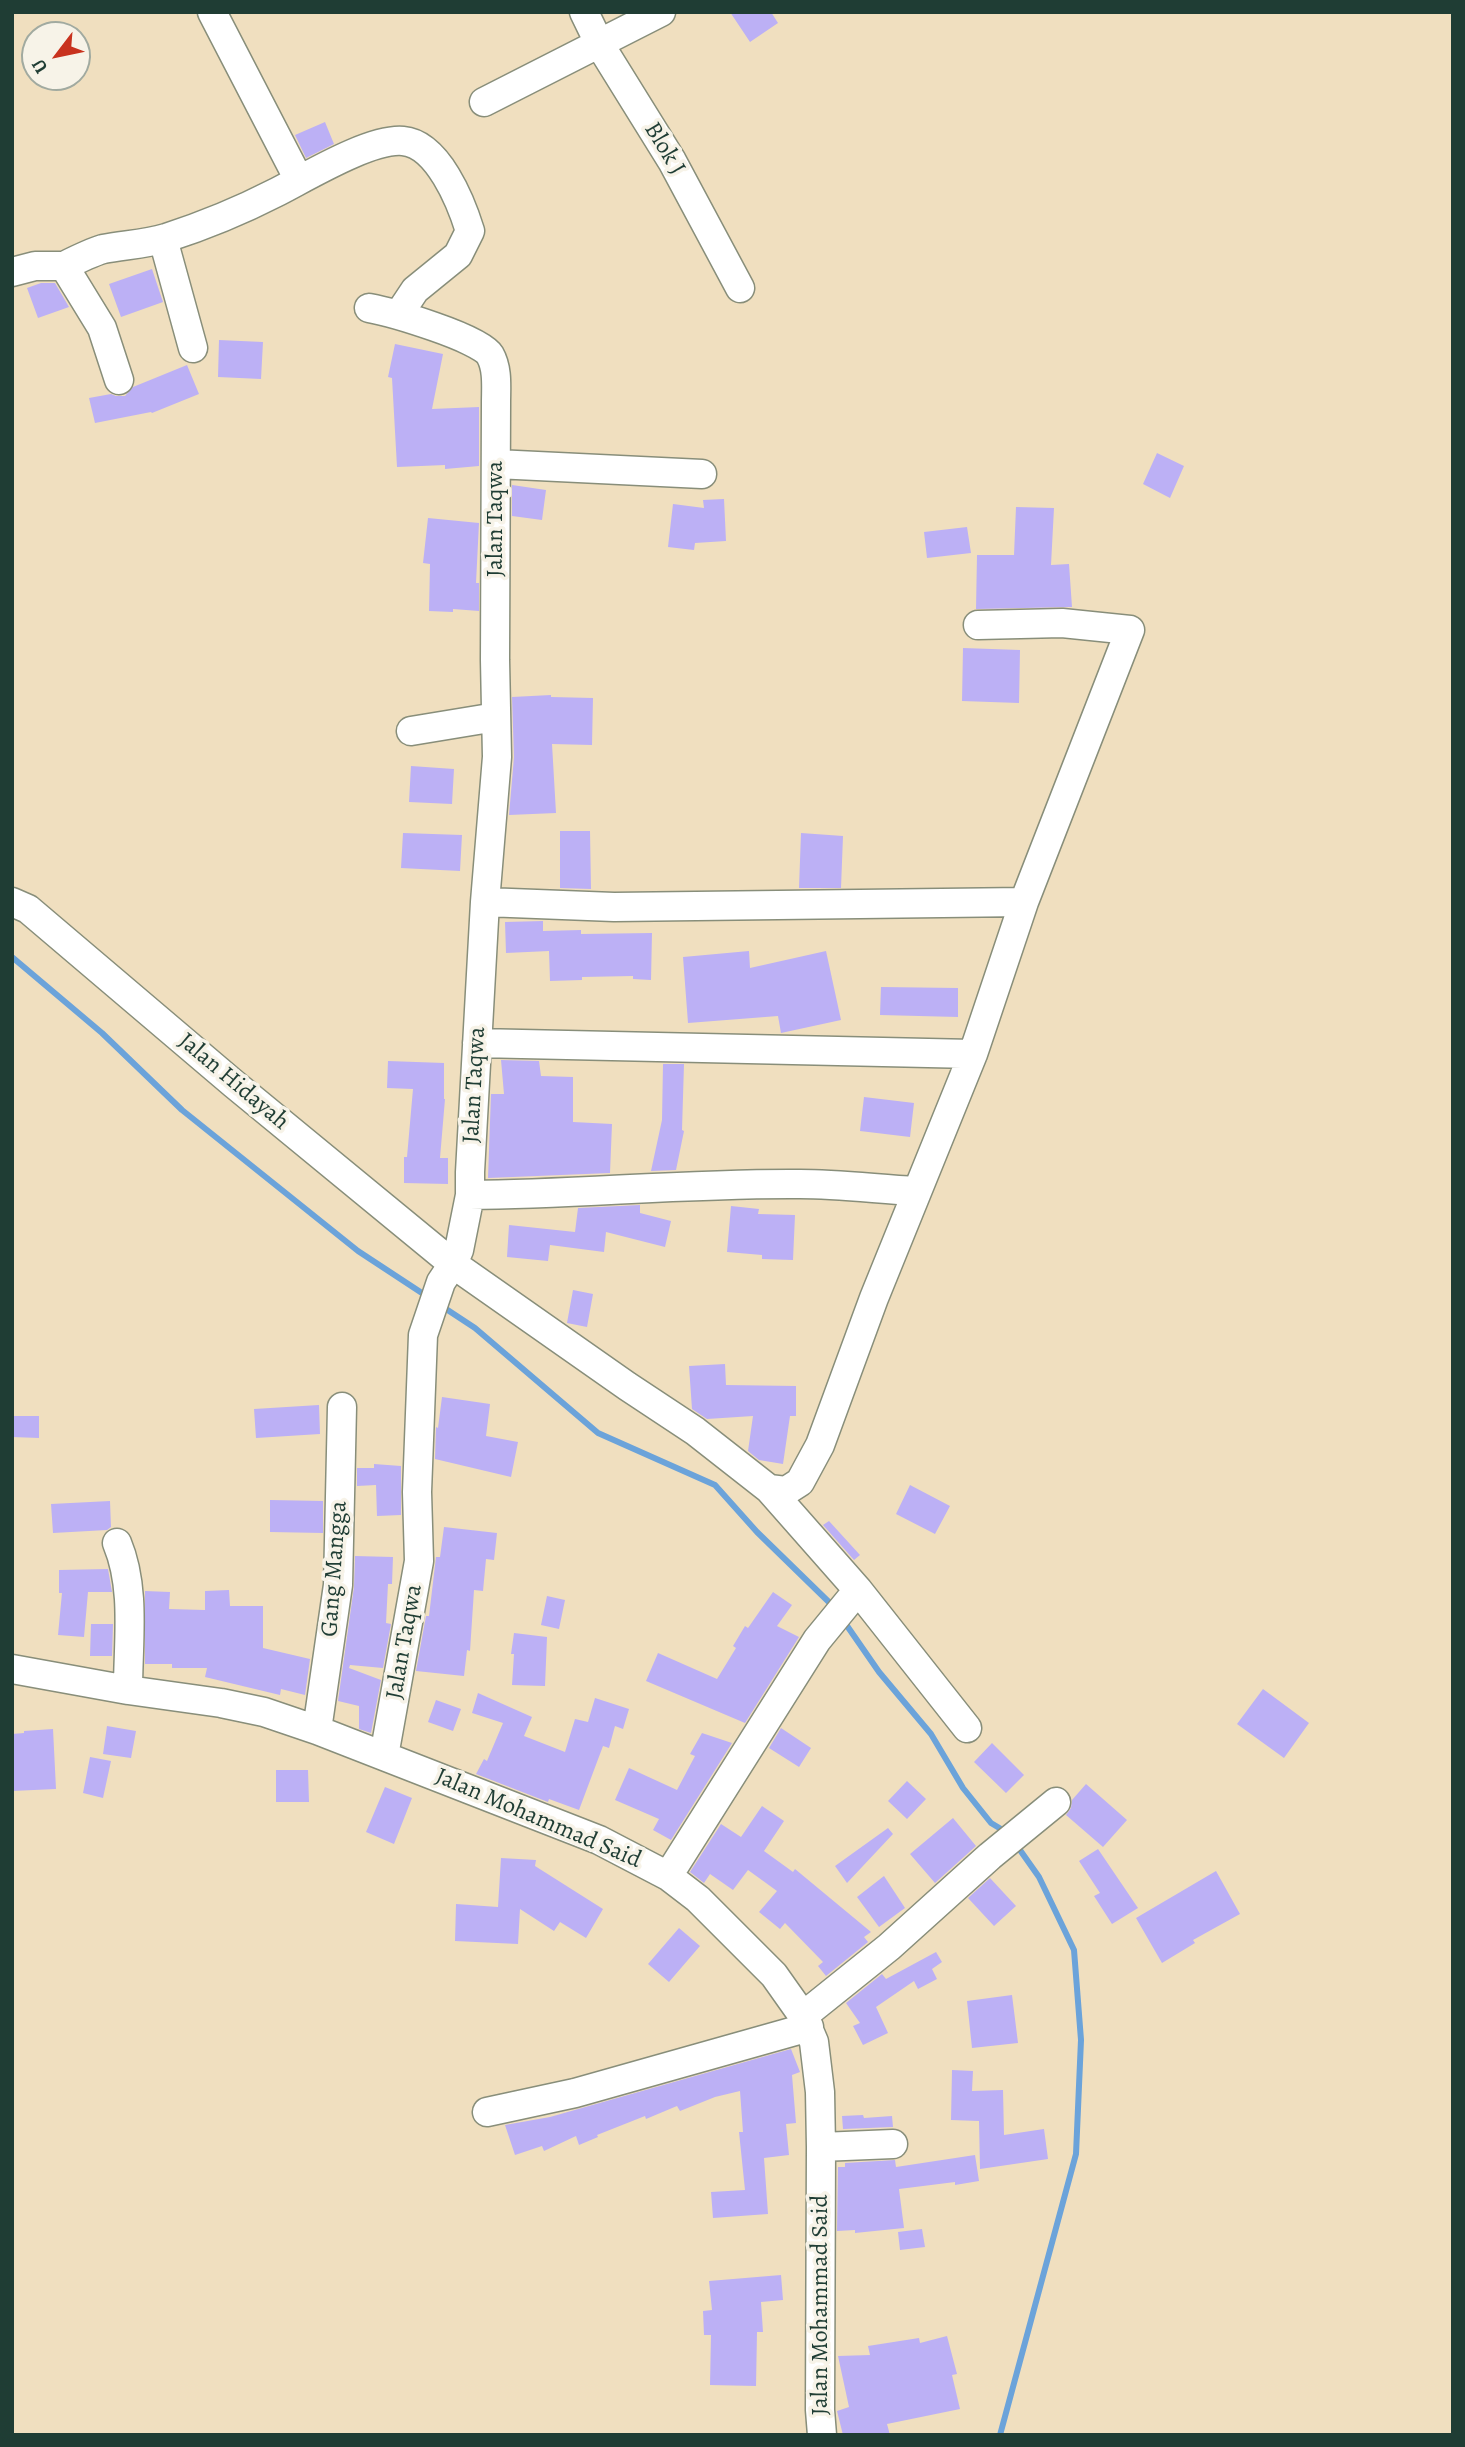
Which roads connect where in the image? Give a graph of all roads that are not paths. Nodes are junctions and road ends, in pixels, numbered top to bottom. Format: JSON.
{"nodes":[{"id":1,"x":212,"y":12,"type":"edge"},
{"id":2,"x":584,"y":12,"type":"edge"},
{"id":3,"x":661,"y":12,"type":"edge"},
{"id":4,"x":600,"y":45,"type":"junction"},
{"id":5,"x":484,"y":102,"type":"dead end"},
{"id":6,"x":299,"y":180,"type":"junction"},
{"id":7,"x":163,"y":239,"type":"junction"},
{"id":8,"x":64,"y":266,"type":"junction"},
{"id":9,"x":12,"y":272,"type":"edge"},
{"id":10,"x":740,"y":288,"type":"dead end"},
{"id":11,"x":369,"y":308,"type":"dead end"},
{"id":12,"x":399,"y":314,"type":"junction"},
{"id":13,"x":193,"y":348,"type":"dead end"},
{"id":14,"x":119,"y":380,"type":"dead end"},
{"id":15,"x":496,"y":464,"type":"junction"},
{"id":16,"x":702,"y":474,"type":"dead end"},
{"id":17,"x":978,"y":625,"type":"dead end"},
{"id":18,"x":496,"y":718,"type":"junction"},
{"id":19,"x":411,"y":731,"type":"dead end"},
{"id":20,"x":12,"y":902,"type":"edge"},
{"id":21,"x":485,"y":902,"type":"junction"},
{"id":22,"x":1024,"y":902,"type":"junction"},
{"id":23,"x":477,"y":1043,"type":"junction"},
{"id":24,"x":972,"y":1054,"type":"junction"},
{"id":25,"x":916,"y":1191,"type":"junction"},
{"id":26,"x":470,"y":1195,"type":"junction"},
{"id":27,"x":447,"y":1273,"type":"junction"},
{"id":28,"x":342,"y":1407,"type":"dead end"},
{"id":29,"x":769,"y":1489,"type":"junction"},
{"id":30,"x":117,"y":1543,"type":"dead end"},
{"id":31,"x":852,"y":1597,"type":"junction"},
{"id":32,"x":12,"y":1670,"type":"edge"},
{"id":33,"x":128,"y":1690,"type":"junction"},
{"id":34,"x":967,"y":1728,"type":"dead end"},
{"id":35,"x":317,"y":1730,"type":"junction"},
{"id":36,"x":384,"y":1756,"type":"junction"},
{"id":37,"x":1056,"y":1802,"type":"dead end"},
{"id":38,"x":668,"y":1876,"type":"junction"},
{"id":39,"x":806,"y":2022,"type":"junction"},
{"id":40,"x":487,"y":2112,"type":"dead end"},
{"id":41,"x":893,"y":2144,"type":"dead end"},
{"id":42,"x":821,"y":2147,"type":"junction"},
{"id":43,"x":822,"y":2435,"type":"edge"}],
"edges":[{"from":1,"to":6,"type":"street"},
{"from":2,"to":4,"type":"street","name":"Blok J"},
{"from":3,"to":4,"type":"street"},
{"from":4,"to":5,"type":"street"},
{"from":4,"to":10,"type":"street","name":"Blok J"},
{"from":6,"to":7,"type":"street"},
{"from":6,"to":12,"type":"street"},
{"from":7,"to":8,"type":"street"},
{"from":7,"to":13,"type":"street"},
{"from":8,"to":9,"type":"street"},
{"from":8,"to":14,"type":"street"},
{"from":11,"to":12,"type":"street"},
{"from":12,"to":15,"type":"street","name":"Jalan Taqwa"},
{"from":15,"to":16,"type":"street"},
{"from":15,"to":18,"type":"street","name":"Jalan Taqwa"},
{"from":17,"to":22,"type":"street"},
{"from":18,"to":19,"type":"street"},
{"from":18,"to":21,"type":"street","name":"Jalan Taqwa"},
{"from":20,"to":27,"type":"street","name":"Jalan Hidayah"},
{"from":21,"to":22,"type":"street"},
{"from":21,"to":23,"type":"street","name":"Jalan Taqwa"},
{"from":22,"to":24,"type":"street"},
{"from":23,"to":24,"type":"street"},
{"from":23,"to":26,"type":"street","name":"Jalan Taqwa"},
{"from":24,"to":25,"type":"street"},
{"from":25,"to":26,"type":"street"},
{"from":25,"to":29,"type":"street"},
{"from":26,"to":27,"type":"street","name":"Jalan Taqwa"},
{"from":27,"to":29,"type":"street","name":"Jalan Hidayah"},
{"from":27,"to":36,"type":"street","name":"Jalan Taqwa"},
{"from":28,"to":35,"type":"street","name":"Gang Mangga"},
{"from":29,"to":31,"type":"street","name":"Jalan Hidayah"},
{"from":30,"to":33,"type":"street"},
{"from":31,"to":34,"type":"street","name":"Jalan Hidayah"},
{"from":31,"to":38,"type":"street"},
{"from":32,"to":33,"type":"street","name":"Jalan Mohammad Said"},
{"from":33,"to":35,"type":"street","name":"Jalan Mohammad Said"},
{"from":35,"to":36,"type":"street","name":"Jalan Mohammad Said"},
{"from":36,"to":38,"type":"street","name":"Jalan Mohammad Said"},
{"from":37,"to":39,"type":"street"},
{"from":38,"to":39,"type":"street","name":"Jalan Mohammad Said"},
{"from":39,"to":40,"type":"street"},
{"from":39,"to":42,"type":"street","name":"Jalan Mohammad Said"},
{"from":41,"to":42,"type":"street"},
{"from":42,"to":43,"type":"street","name":"Jalan Mohammad Said"}]}
